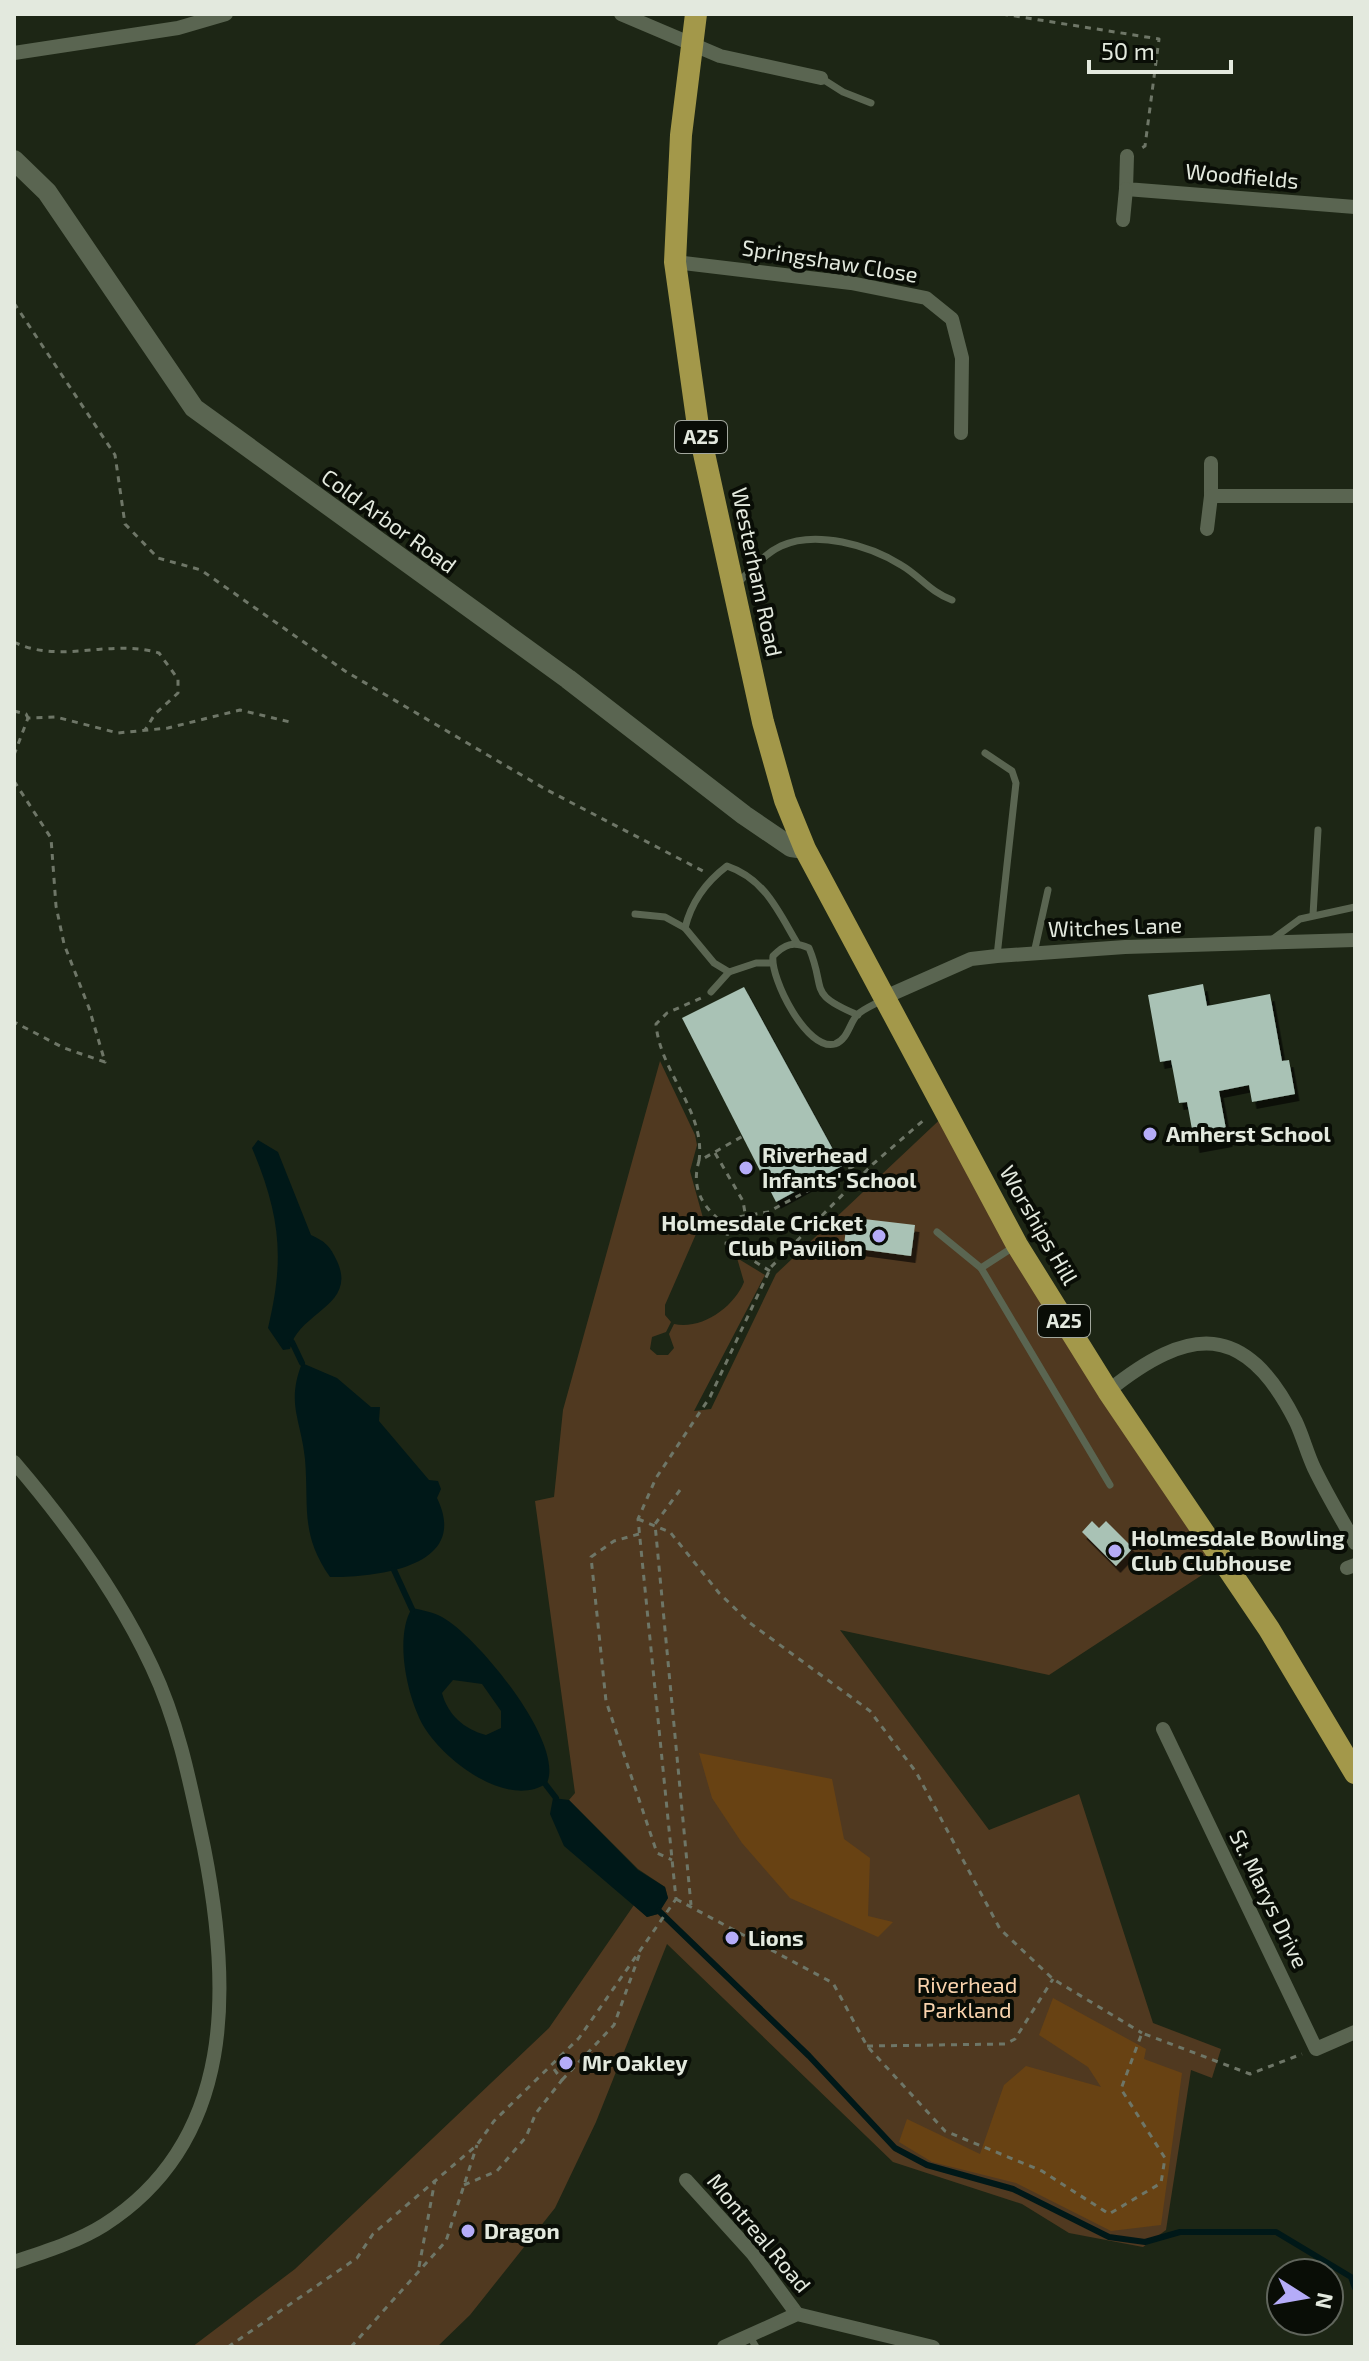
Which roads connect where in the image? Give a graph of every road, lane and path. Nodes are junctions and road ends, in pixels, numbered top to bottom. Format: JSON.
{"nodes":[{"id":1,"x":226,"y":14,"type":"edge"},
{"id":2,"x":621,"y":14,"type":"edge"},
{"id":3,"x":696,"y":14,"type":"edge"},
{"id":4,"x":1002,"y":14,"type":"edge"},
{"id":5,"x":692,"y":45,"type":"junction"},
{"id":6,"x":14,"y":53,"type":"edge"},
{"id":7,"x":821,"y":78,"type":"joint"},
{"id":8,"x":871,"y":103,"type":"dead end"},
{"id":9,"x":1127,"y":156,"type":"joint"},
{"id":10,"x":14,"y":160,"type":"edge"},
{"id":11,"x":1126,"y":189,"type":"junction"},
{"id":12,"x":1355,"y":207,"type":"edge"},
{"id":13,"x":1123,"y":220,"type":"dead end"},
{"id":14,"x":675,"y":262,"type":"junction"},
{"id":15,"x":14,"y":303,"type":"edge"},
{"id":16,"x":961,"y":433,"type":"dead end"},
{"id":17,"x":1211,"y":463,"type":"dead end"},
{"id":18,"x":1211,"y":496,"type":"junction"},
{"id":19,"x":1355,"y":496,"type":"edge"},
{"id":20,"x":1207,"y":529,"type":"dead end"},
{"id":21,"x":733,"y":587,"type":"junction"},
{"id":22,"x":952,"y":600,"type":"dead end"},
{"id":23,"x":14,"y":642,"type":"edge"},
{"id":24,"x":14,"y":711,"type":"edge"},
{"id":25,"x":28,"y":718,"type":"junction"},
{"id":26,"x":290,"y":722,"type":"dead end"},
{"id":27,"x":145,"y":730,"type":"junction"},
{"id":28,"x":985,"y":753,"type":"dead end"},
{"id":29,"x":14,"y":755,"type":"edge"},
{"id":30,"x":14,"y":781,"type":"edge"},
{"id":31,"x":1318,"y":830,"type":"dead end"},
{"id":32,"x":805,"y":849,"type":"junction"},
{"id":33,"x":713,"y":876,"type":"junction"},
{"id":34,"x":1048,"y":890,"type":"dead end"},
{"id":35,"x":1355,"y":907,"type":"edge"},
{"id":36,"x":635,"y":914,"type":"dead end"},
{"id":37,"x":1313,"y":915,"type":"junction"},
{"id":38,"x":685,"y":928,"type":"junction"},
{"id":39,"x":1355,"y":940,"type":"edge"},
{"id":40,"x":797,"y":943,"type":"junction"},
{"id":41,"x":1267,"y":944,"type":"junction"},
{"id":42,"x":1034,"y":953,"type":"junction"},
{"id":43,"x":997,"y":956,"type":"junction"},
{"id":44,"x":772,"y":963,"type":"junction"},
{"id":45,"x":729,"y":972,"type":"junction"},
{"id":46,"x":711,"y":992,"type":"joint"},
{"id":47,"x":885,"y":997,"type":"junction"},
{"id":48,"x":858,"y":1015,"type":"junction"},
{"id":49,"x":14,"y":1022,"type":"edge"},
{"id":50,"x":942,"y":1104,"type":"junction"},
{"id":51,"x":743,"y":1136,"type":"dead end"},
{"id":52,"x":715,"y":1153,"type":"junction"},
{"id":53,"x":869,"y":1158,"type":"dead end"},
{"id":54,"x":699,"y":1161,"type":"junction"},
{"id":55,"x":745,"y":1213,"type":"junction"},
{"id":56,"x":729,"y":1226,"type":"junction"},
{"id":57,"x":937,"y":1232,"type":"dead end"},
{"id":58,"x":1017,"y":1245,"type":"junction"},
{"id":59,"x":981,"y":1268,"type":"junction"},
{"id":60,"x":770,"y":1271,"type":"junction"},
{"id":61,"x":1108,"y":1391,"type":"junction"},
{"id":62,"x":14,"y":1462,"type":"edge"},
{"id":63,"x":1110,"y":1485,"type":"dead end"},
{"id":64,"x":680,"y":1490,"type":"dead end"},
{"id":65,"x":638,"y":1519,"type":"junction"},
{"id":66,"x":655,"y":1524,"type":"junction"},
{"id":67,"x":639,"y":1534,"type":"junction"},
{"id":68,"x":1355,"y":1543,"type":"edge"},
{"id":69,"x":1163,"y":1729,"type":"dead end"},
{"id":70,"x":1355,"y":1773,"type":"edge"},
{"id":71,"x":672,"y":1860,"type":"junction"},
{"id":72,"x":676,"y":1899,"type":"junction"},
{"id":73,"x":691,"y":1907,"type":"junction"},
{"id":74,"x":641,"y":1948,"type":"junction"},
{"id":75,"x":1053,"y":1979,"type":"junction"},
{"id":76,"x":1355,"y":2032,"type":"edge"},
{"id":77,"x":1142,"y":2033,"type":"junction"},
{"id":78,"x":867,"y":2046,"type":"junction"},
{"id":79,"x":1316,"y":2049,"type":"junction"},
{"id":80,"x":551,"y":2065,"type":"junction"},
{"id":81,"x":562,"y":2080,"type":"junction"},
{"id":82,"x":477,"y":2145,"type":"junction"},
{"id":83,"x":435,"y":2180,"type":"junction"},
{"id":84,"x":686,"y":2180,"type":"dead end"},
{"id":85,"x":464,"y":2185,"type":"junction"},
{"id":86,"x":14,"y":2262,"type":"edge"},
{"id":87,"x":419,"y":2270,"type":"junction"},
{"id":88,"x":797,"y":2314,"type":"junction"},
{"id":89,"x":752,"y":2341,"type":"edge"},
{"id":90,"x":228,"y":2347,"type":"edge"},
{"id":91,"x":351,"y":2347,"type":"edge"},
{"id":92,"x":724,"y":2347,"type":"edge"},
{"id":93,"x":933,"y":2347,"type":"edge"}],
"edges":[{"from":1,"to":6,"type":"street"},
{"from":2,"to":5,"type":"street"},
{"from":3,"to":5,"type":"highway","name":"Westerham Road","number":"A25"},
{"from":4,"to":9,"type":"path"},
{"from":5,"to":7,"type":"street"},
{"from":5,"to":14,"type":"highway","name":"Westerham Road","number":"A25"},
{"from":7,"to":8,"type":"lane"},
{"from":9,"to":11,"type":"street"},
{"from":10,"to":32,"type":"main road","name":"Cold Arbor Road"},
{"from":11,"to":12,"type":"street","name":"Woodfields"},
{"from":11,"to":13,"type":"street"},
{"from":14,"to":16,"type":"street","name":"Springshaw Close"},
{"from":14,"to":21,"type":"highway","name":"Westerham Road","number":"A25"},
{"from":15,"to":33,"type":"path"},
{"from":17,"to":18,"type":"street"},
{"from":18,"to":19,"type":"street"},
{"from":18,"to":20,"type":"street"},
{"from":21,"to":22,"type":"lane"},
{"from":21,"to":32,"type":"highway","name":"Westerham Road","number":"A25"},
{"from":23,"to":27,"type":"path"},
{"from":24,"to":25,"type":"path"},
{"from":25,"to":27,"type":"path"},
{"from":25,"to":29,"type":"path"},
{"from":26,"to":27,"type":"path"},
{"from":28,"to":43,"type":"lane"},
{"from":30,"to":49,"type":"path"},
{"from":31,"to":37,"type":"lane"},
{"from":32,"to":47,"type":"highway","name":"Worships Hill","number":"A25"},
{"from":33,"to":38,"type":"lane"},
{"from":33,"to":40,"type":"lane"},
{"from":34,"to":42,"type":"lane"},
{"from":35,"to":37,"type":"lane"},
{"from":36,"to":38,"type":"lane"},
{"from":37,"to":41,"type":"lane"},
{"from":38,"to":45,"type":"lane"},
{"from":39,"to":41,"type":"street","name":"Witches Lane"},
{"from":40,"to":44,"type":"lane"},
{"from":40,"to":48,"type":"lane"},
{"from":41,"to":42,"type":"street","name":"Witches Lane"},
{"from":42,"to":43,"type":"street","name":"Witches Lane"},
{"from":43,"to":47,"type":"street","name":"Witches Lane"},
{"from":44,"to":45,"type":"lane"},
{"from":44,"to":48,"type":"lane"},
{"from":45,"to":46,"type":"lane"},
{"from":46,"to":54,"type":"path"},
{"from":47,"to":48,"type":"lane"},
{"from":47,"to":50,"type":"highway","name":"Worships Hill","number":"A25"},
{"from":50,"to":58,"type":"highway","name":"Worships Hill","number":"A25"},
{"from":50,"to":60,"type":"path"},
{"from":51,"to":52,"type":"path"},
{"from":52,"to":54,"type":"path"},
{"from":52,"to":55,"type":"path"},
{"from":53,"to":55,"type":"path"},
{"from":54,"to":56,"type":"path"},
{"from":55,"to":56,"type":"path"},
{"from":56,"to":60,"type":"path"},
{"from":57,"to":59,"type":"lane"},
{"from":58,"to":59,"type":"lane"},
{"from":58,"to":61,"type":"highway","name":"Worships Hill","number":"A25"},
{"from":59,"to":63,"type":"lane"},
{"from":60,"to":65,"type":"path"},
{"from":61,"to":68,"type":"street"},
{"from":61,"to":70,"type":"highway","name":"Worships Hill","number":"A25"},
{"from":62,"to":86,"type":"street"},
{"from":64,"to":66,"type":"path"},
{"from":65,"to":66,"type":"path"},
{"from":65,"to":67,"type":"path"},
{"from":66,"to":73,"type":"path"},
{"from":66,"to":75,"type":"path"},
{"from":67,"to":71,"type":"path"},
{"from":67,"to":71,"type":"path"},
{"from":69,"to":79,"type":"street","name":"St. Marys Drive"},
{"from":71,"to":72,"type":"path"},
{"from":72,"to":73,"type":"path"},
{"from":72,"to":74,"type":"path"},
{"from":73,"to":78,"type":"path"},
{"from":74,"to":80,"type":"path"},
{"from":74,"to":81,"type":"path"},
{"from":75,"to":77,"type":"path"},
{"from":75,"to":78,"type":"path"},
{"from":76,"to":79,"type":"street"},
{"from":77,"to":78,"type":"path"},
{"from":77,"to":79,"type":"path"},
{"from":80,"to":81,"type":"path"},
{"from":80,"to":82,"type":"path"},
{"from":81,"to":85,"type":"path"},
{"from":82,"to":83,"type":"path"},
{"from":82,"to":85,"type":"path"},
{"from":83,"to":87,"type":"path"},
{"from":83,"to":90,"type":"path"},
{"from":84,"to":88,"type":"street","name":"Montreal Road"},
{"from":85,"to":87,"type":"path"},
{"from":87,"to":91,"type":"path"},
{"from":88,"to":89,"type":"street","name":"Montreal Road"},
{"from":88,"to":93,"type":"street","name":"Montreal Road"},
{"from":89,"to":92,"type":"street","name":"Montreal Road"}]}
